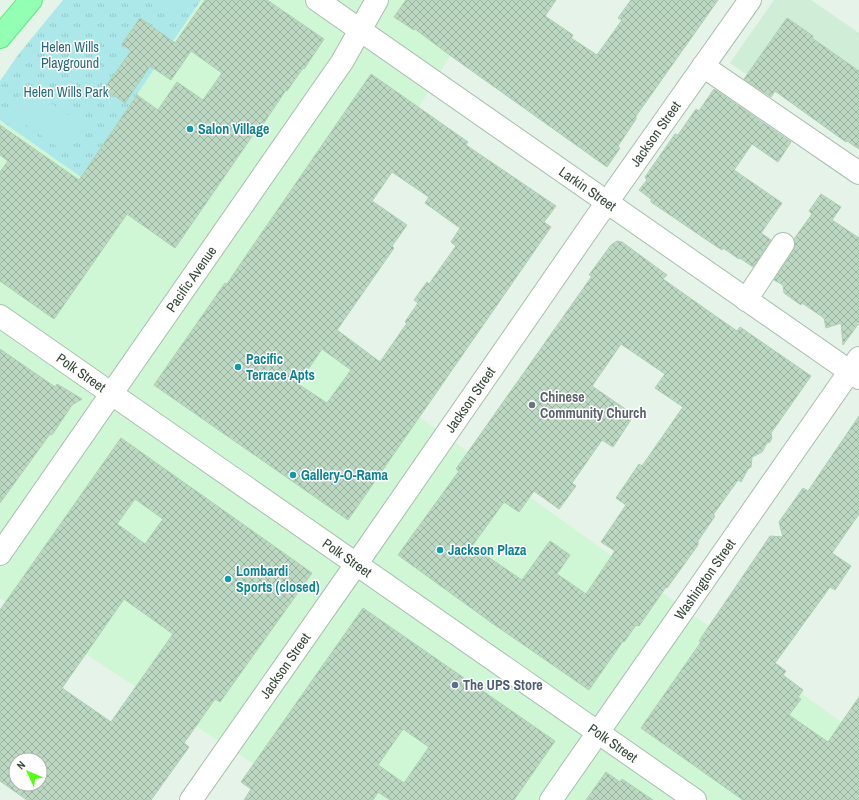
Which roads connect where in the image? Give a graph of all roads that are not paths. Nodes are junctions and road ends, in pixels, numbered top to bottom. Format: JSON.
{"nodes":[{"id":1,"x":31,"y":0,"type":"edge"},
{"id":2,"x":317,"y":0,"type":"edge"},
{"id":3,"x":377,"y":0,"type":"edge"},
{"id":4,"x":750,"y":0,"type":"edge"},
{"id":5,"x":360,"y":30,"type":"junction"},
{"id":6,"x":0,"y":37,"type":"edge"},
{"id":7,"x":703,"y":66,"type":"junction"},
{"id":8,"x":859,"y":173,"type":"edge"},
{"id":9,"x":607,"y":202,"type":"junction"},
{"id":10,"x":783,"y":244,"type":"dead end"},
{"id":11,"x":746,"y":300,"type":"junction"},
{"id":12,"x":0,"y":316,"type":"edge"},
{"id":13,"x":856,"y":369,"type":"edge"},
{"id":14,"x":111,"y":394,"type":"junction"},
{"id":15,"x":0,"y":554,"type":"edge"},
{"id":16,"x":356,"y":564,"type":"junction"},
{"id":17,"x":598,"y":733,"type":"junction"},
{"id":18,"x":191,"y":800,"type":"edge"},
{"id":19,"x":551,"y":800,"type":"edge"},
{"id":20,"x":695,"y":800,"type":"edge"}],
"edges":[{"from":1,"to":6,"type":"main road"},
{"from":2,"to":5,"type":"street","name":"Larkin Street"},
{"from":3,"to":5,"type":"street","name":"Pacific Avenue"},
{"from":4,"to":7,"type":"street","name":"Jackson Street"},
{"from":5,"to":9,"type":"street","name":"Larkin Street"},
{"from":5,"to":14,"type":"street","name":"Pacific Avenue"},
{"from":7,"to":8,"type":"street"},
{"from":7,"to":9,"type":"street","name":"Jackson Street"},
{"from":9,"to":11,"type":"street","name":"Larkin Street"},
{"from":9,"to":16,"type":"street","name":"Jackson Street"},
{"from":10,"to":11,"type":"street"},
{"from":11,"to":13,"type":"street","name":"Larkin Street"},
{"from":12,"to":14,"type":"street","name":"Polk Street"},
{"from":13,"to":17,"type":"street","name":"Washington Street"},
{"from":14,"to":15,"type":"street","name":"Pacific Avenue"},
{"from":14,"to":16,"type":"street","name":"Polk Street"},
{"from":16,"to":17,"type":"street","name":"Polk Street"},
{"from":16,"to":18,"type":"street","name":"Jackson Street"},
{"from":17,"to":19,"type":"street","name":"Washington Street"},
{"from":17,"to":20,"type":"street","name":"Polk Street"}]}
